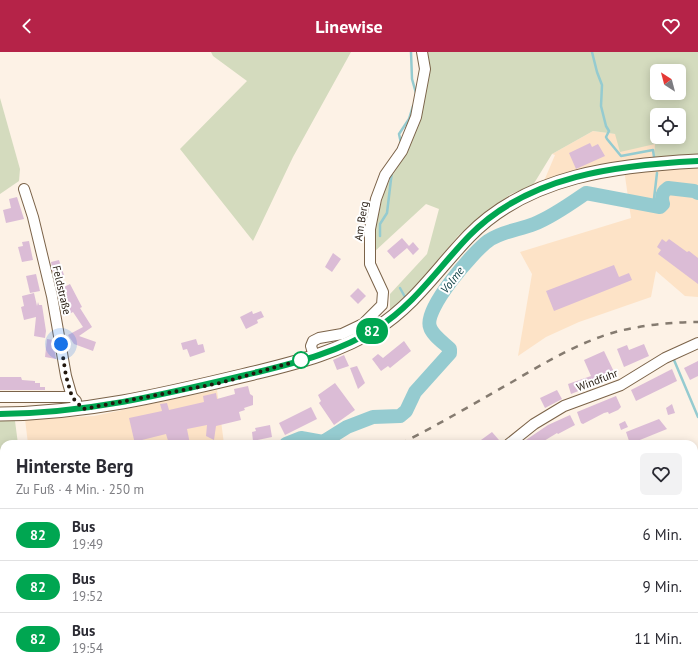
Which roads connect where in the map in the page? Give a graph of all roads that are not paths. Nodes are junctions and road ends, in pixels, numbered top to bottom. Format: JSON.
{"nodes":[{"id":1,"x":422,"y":52,"type":"edge"},
{"id":2,"x":698,"y":161,"type":"edge"},
{"id":3,"x":24,"y":189,"type":"dead end"},
{"id":4,"x":698,"y":343,"type":"edge"},
{"id":5,"x":314,"y":356,"type":"junction"},
{"id":6,"x":0,"y":397,"type":"edge"},
{"id":7,"x":72,"y":397,"type":"junction"},
{"id":8,"x":83,"y":409,"type":"junction"},
{"id":9,"x":0,"y":414,"type":"edge"},
{"id":10,"x":514,"y":440,"type":"edge"}],
"edges":[{"from":1,"to":5,"type":"street","name":"Am Berg"},
{"from":2,"to":5,"type":"main road"},
{"from":3,"to":7,"type":"street","name":"Feldstraße"},
{"from":4,"to":10,"type":"street","name":"Windfuhr"},
{"from":5,"to":8,"type":"main road"},
{"from":6,"to":7,"type":"street"},
{"from":7,"to":8,"type":"street"},
{"from":8,"to":9,"type":"main road"}]}
